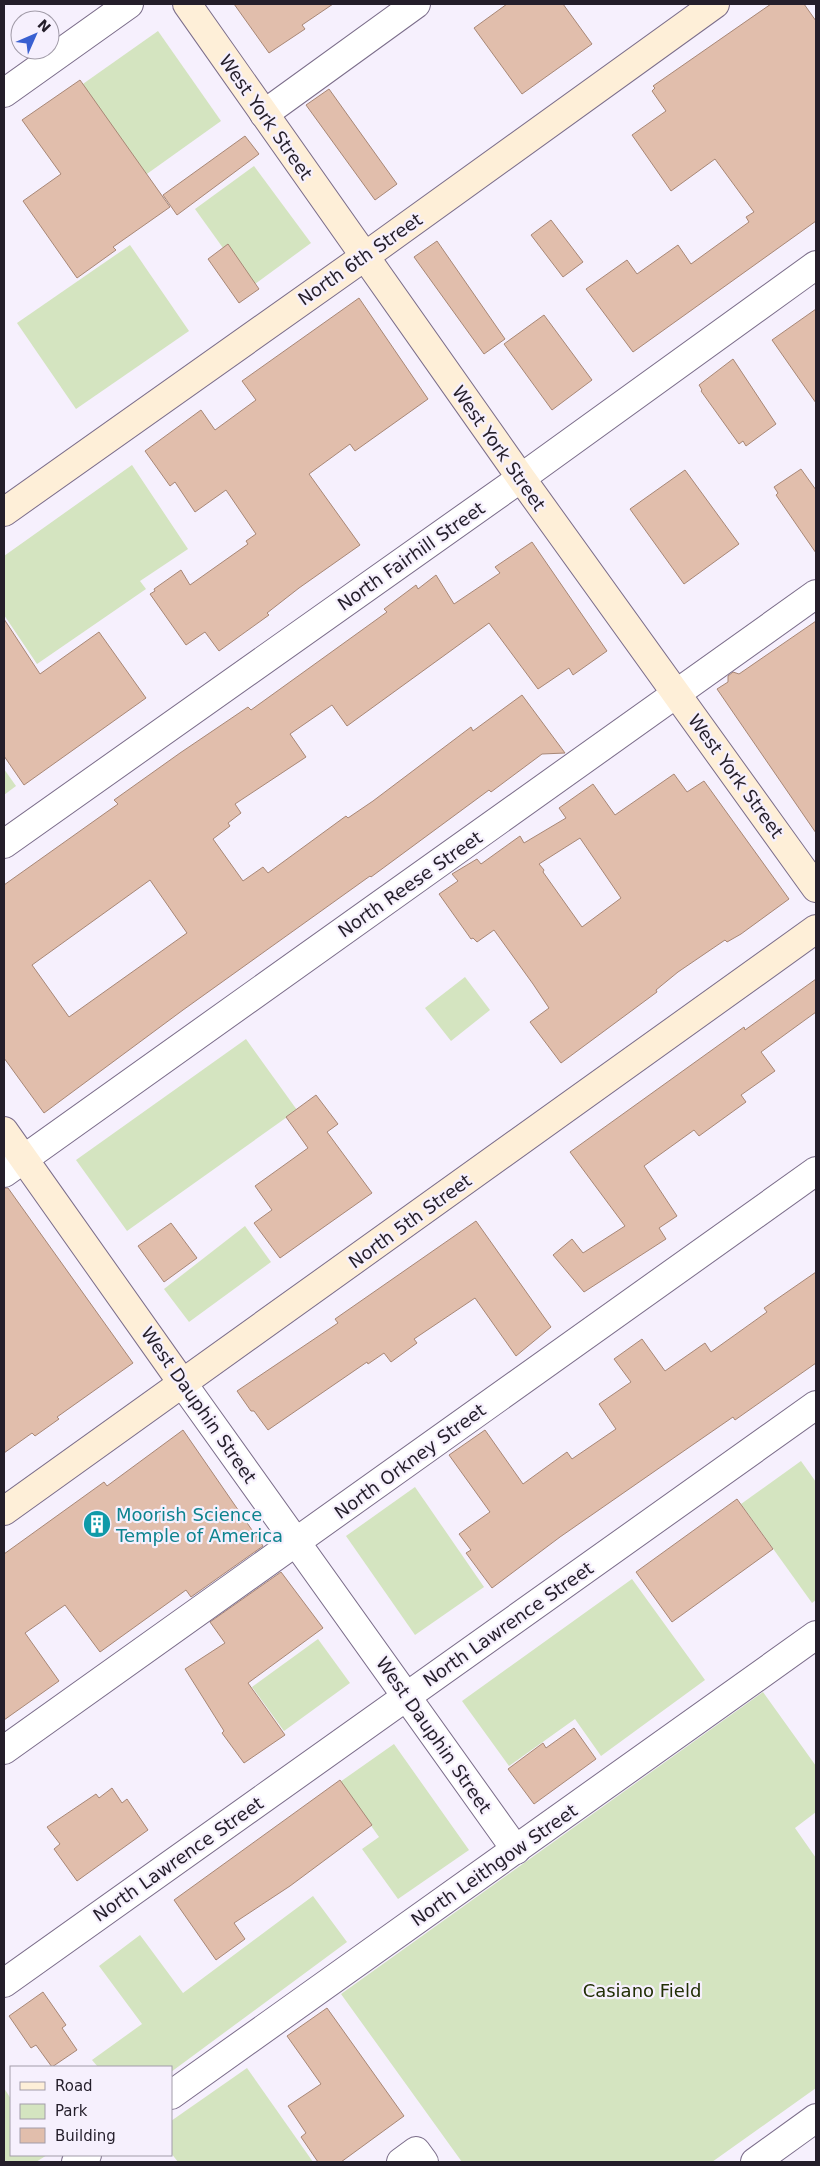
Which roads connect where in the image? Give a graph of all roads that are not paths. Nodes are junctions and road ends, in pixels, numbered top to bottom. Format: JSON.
{"nodes":[{"id":1,"x":129,"y":4,"type":"edge"},
{"id":2,"x":187,"y":4,"type":"edge"},
{"id":3,"x":416,"y":4,"type":"edge"},
{"id":4,"x":715,"y":4,"type":"edge"},
{"id":5,"x":4,"y":93,"type":"edge"},
{"id":6,"x":264,"y":114,"type":"junction"},
{"id":7,"x":364,"y":257,"type":"junction"},
{"id":8,"x":816,"y":265,"type":"edge"},
{"id":9,"x":520,"y":478,"type":"junction"},
{"id":10,"x":4,"y":512,"type":"edge"},
{"id":11,"x":816,"y":594,"type":"edge"},
{"id":12,"x":677,"y":694,"type":"junction"},
{"id":13,"x":4,"y":844,"type":"edge"},
{"id":14,"x":816,"y":888,"type":"edge"},
{"id":15,"x":816,"y":929,"type":"edge"},
{"id":16,"x":4,"y":1131,"type":"edge"},
{"id":17,"x":14,"y":1166,"type":"edge"},
{"id":18,"x":816,"y":1171,"type":"edge"},
{"id":19,"x":183,"y":1384,"type":"junction"},
{"id":20,"x":816,"y":1405,"type":"edge"},
{"id":21,"x":4,"y":1511,"type":"edge"},
{"id":22,"x":296,"y":1542,"type":"junction"},
{"id":23,"x":816,"y":1635,"type":"edge"},
{"id":24,"x":406,"y":1696,"type":"junction"},
{"id":25,"x":4,"y":1750,"type":"edge"},
{"id":26,"x":516,"y":1850,"type":"junction"},
{"id":27,"x":4,"y":1983,"type":"edge"},
{"id":28,"x":172,"y":2094,"type":"edge"},
{"id":29,"x":816,"y":2118,"type":"edge"},
{"id":30,"x":755,"y":2162,"type":"edge"}],
"edges":[{"from":1,"to":5,"type":"street"},
{"from":2,"to":6,"type":"main road","name":"West York Street"},
{"from":3,"to":6,"type":"street"},
{"from":4,"to":7,"type":"main road","name":"North 6th Street"},
{"from":6,"to":7,"type":"main road","name":"West York Street"},
{"from":7,"to":9,"type":"main road","name":"West York Street"},
{"from":7,"to":10,"type":"main road","name":"North 6th Street"},
{"from":8,"to":9,"type":"street","name":"North Fairhill Street"},
{"from":9,"to":12,"type":"main road","name":"West York Street"},
{"from":9,"to":13,"type":"street","name":"North Fairhill Street"},
{"from":11,"to":12,"type":"street","name":"North Reese Street"},
{"from":12,"to":14,"type":"main road","name":"West York Street"},
{"from":12,"to":17,"type":"street","name":"North Reese Street"},
{"from":15,"to":19,"type":"main road","name":"North 5th Street"},
{"from":16,"to":17,"type":"main road","name":"West Dauphin Street"},
{"from":17,"to":19,"type":"main road","name":"West Dauphin Street"},
{"from":18,"to":22,"type":"street","name":"North Orkney Street"},
{"from":19,"to":21,"type":"main road","name":"North 5th Street"},
{"from":19,"to":22,"type":"street","name":"West Dauphin Street"},
{"from":20,"to":24,"type":"street","name":"North Lawrence Street"},
{"from":22,"to":24,"type":"street","name":"West Dauphin Street"},
{"from":22,"to":25,"type":"street","name":"North Orkney Street"},
{"from":23,"to":26,"type":"street","name":"North Leithgow Street"},
{"from":24,"to":26,"type":"street","name":"West Dauphin Street"},
{"from":24,"to":27,"type":"street","name":"North Lawrence Street"},
{"from":26,"to":28,"type":"street","name":"North Leithgow Street"},
{"from":29,"to":30,"type":"street"}]}
